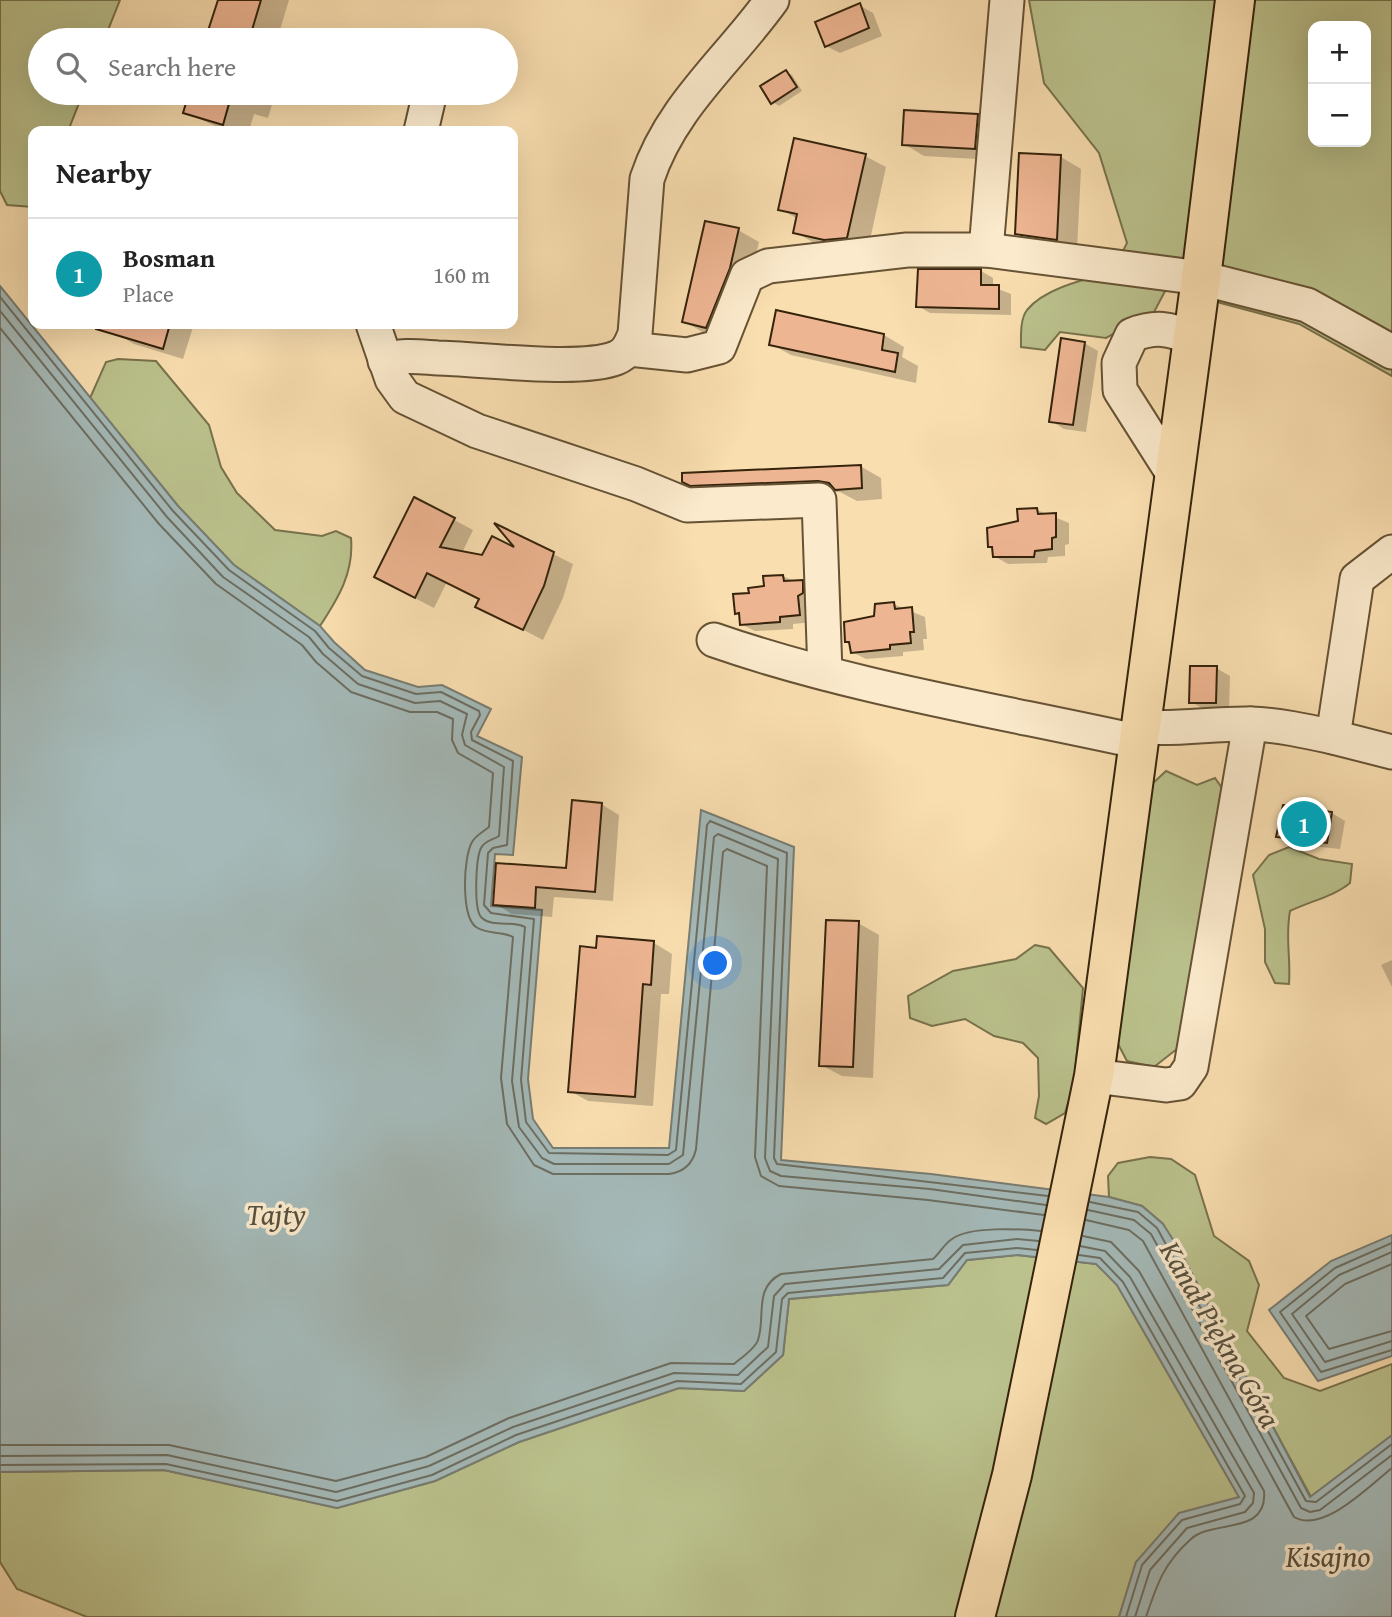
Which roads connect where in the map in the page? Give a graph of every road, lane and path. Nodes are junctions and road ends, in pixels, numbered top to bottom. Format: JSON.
{"nodes":[{"id":1,"x":772,"y":0,"type":"edge"},
{"id":2,"x":1007,"y":0,"type":"edge"},
{"id":3,"x":1235,"y":0,"type":"edge"},
{"id":4,"x":427,"y":105,"type":"edge"},
{"id":5,"x":422,"y":126,"type":"edge"},
{"id":6,"x":986,"y":250,"type":"junction"},
{"id":7,"x":1201,"y":278,"type":"junction"},
{"id":8,"x":375,"y":329,"type":"edge"},
{"id":9,"x":1193,"y":339,"type":"junction"},
{"id":10,"x":629,"y":349,"type":"junction"},
{"id":11,"x":1392,"y":352,"type":"edge"},
{"id":12,"x":385,"y":361,"type":"junction"},
{"id":13,"x":1174,"y":475,"type":"junction"},
{"id":14,"x":1392,"y":552,"type":"edge"},
{"id":15,"x":714,"y":640,"type":"dead end"},
{"id":16,"x":825,"y":673,"type":"junction"},
{"id":17,"x":1250,"y":724,"type":"junction"},
{"id":18,"x":1141,"y":734,"type":"junction"},
{"id":19,"x":1332,"y":737,"type":"junction"},
{"id":20,"x":1392,"y":752,"type":"edge"},
{"id":21,"x":1094,"y":1076,"type":"junction"},
{"id":22,"x":975,"y":1617,"type":"edge"}],
"edges":[{"from":1,"to":10,"type":"street"},
{"from":2,"to":6,"type":"street"},
{"from":3,"to":7,"type":"main road"},
{"from":4,"to":5,"type":"street"},
{"from":6,"to":7,"type":"street"},
{"from":6,"to":10,"type":"street"},
{"from":7,"to":9,"type":"main road"},
{"from":7,"to":11,"type":"street"},
{"from":8,"to":12,"type":"street"},
{"from":9,"to":13,"type":"main road"},
{"from":9,"to":13,"type":"street"},
{"from":10,"to":12,"type":"street"},
{"from":12,"to":16,"type":"street"},
{"from":13,"to":18,"type":"main road"},
{"from":14,"to":19,"type":"street"},
{"from":15,"to":16,"type":"street"},
{"from":16,"to":18,"type":"street"},
{"from":17,"to":18,"type":"street"},
{"from":17,"to":19,"type":"street"},
{"from":17,"to":21,"type":"street"},
{"from":18,"to":21,"type":"main road"},
{"from":19,"to":20,"type":"street"},
{"from":21,"to":22,"type":"main road"}]}
